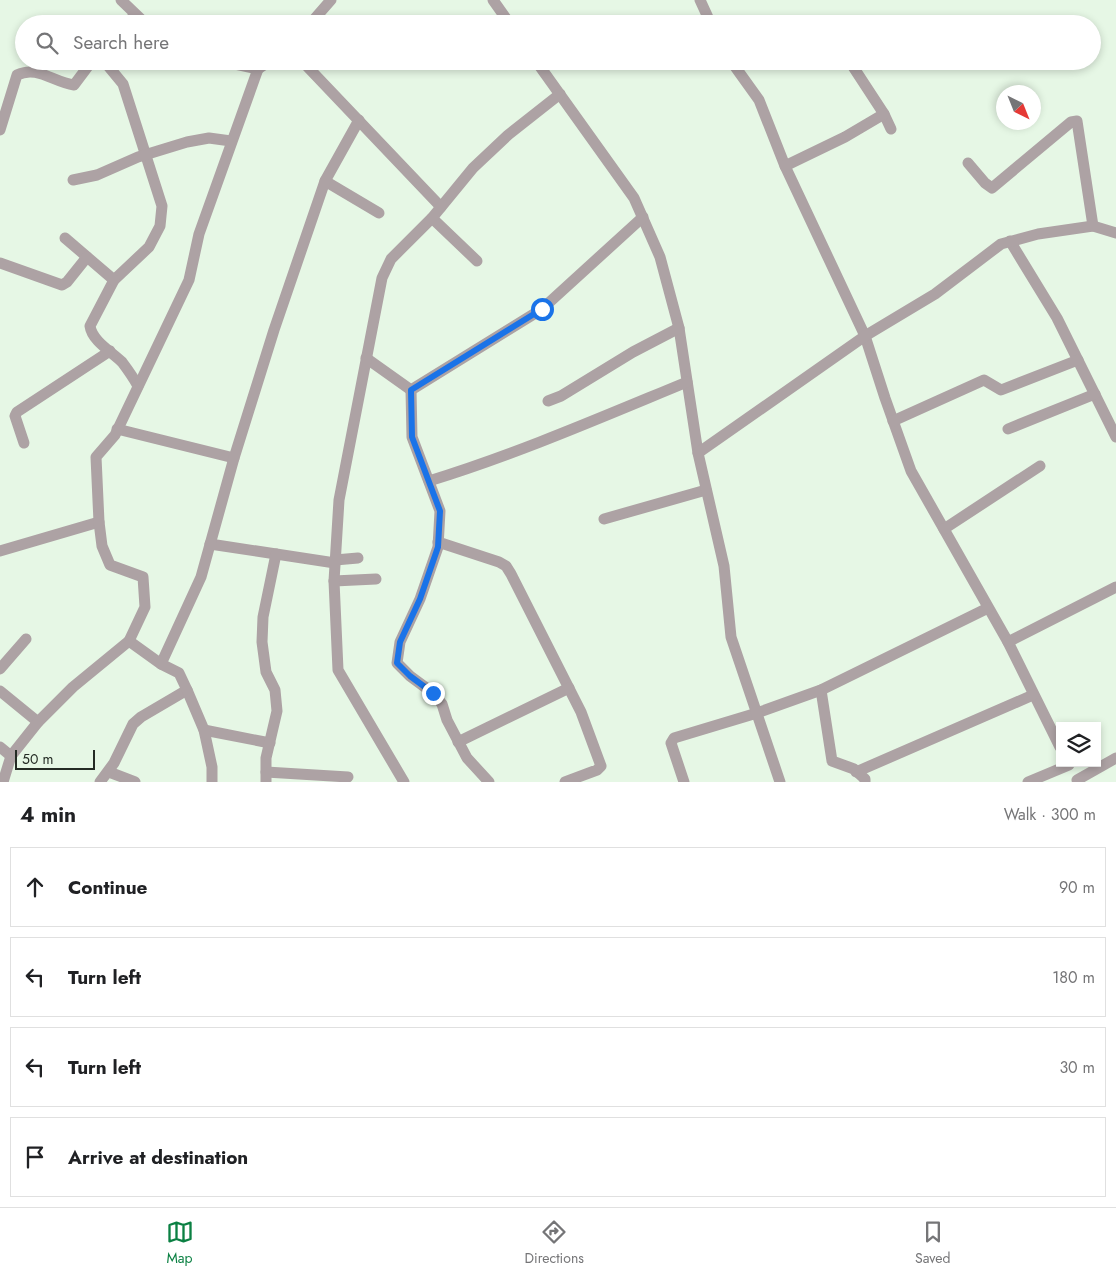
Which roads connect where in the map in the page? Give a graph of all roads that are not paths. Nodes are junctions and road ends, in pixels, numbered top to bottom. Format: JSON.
{"nodes":[{"id":1,"x":121,"y":0,"type":"edge"},
{"id":2,"x":331,"y":0,"type":"edge"},
{"id":3,"x":493,"y":0,"type":"edge"},
{"id":4,"x":700,"y":0,"type":"edge"},
{"id":5,"x":135,"y":15,"type":"edge"},
{"id":6,"x":318,"y":15,"type":"edge"},
{"id":7,"x":504,"y":15,"type":"edge"},
{"id":8,"x":707,"y":15,"type":"edge"},
{"id":9,"x":85,"y":70,"type":"edge"},
{"id":10,"x":111,"y":70,"type":"edge"},
{"id":11,"x":258,"y":70,"type":"edge"},
{"id":12,"x":311,"y":70,"type":"edge"},
{"id":13,"x":543,"y":70,"type":"edge"},
{"id":14,"x":737,"y":70,"type":"edge"},
{"id":15,"x":855,"y":70,"type":"edge"},
{"id":16,"x":560,"y":94,"type":"junction"},
{"id":17,"x":884,"y":114,"type":"junction"},
{"id":18,"x":359,"y":120,"type":"junction"},
{"id":19,"x":891,"y":129,"type":"dead end"},
{"id":20,"x":0,"y":130,"type":"edge"},
{"id":21,"x":231,"y":141,"type":"junction"},
{"id":22,"x":146,"y":154,"type":"junction"},
{"id":23,"x":968,"y":163,"type":"dead end"},
{"id":24,"x":785,"y":166,"type":"junction"},
{"id":25,"x":73,"y":180,"type":"dead end"},
{"id":26,"x":325,"y":182,"type":"junction"},
{"id":27,"x":441,"y":207,"type":"junction"},
{"id":28,"x":379,"y":213,"type":"dead end"},
{"id":29,"x":643,"y":217,"type":"junction"},
{"id":30,"x":432,"y":218,"type":"junction"},
{"id":31,"x":1093,"y":226,"type":"junction"},
{"id":32,"x":1116,"y":233,"type":"edge"},
{"id":33,"x":65,"y":238,"type":"dead end"},
{"id":34,"x":1010,"y":242,"type":"junction"},
{"id":35,"x":87,"y":257,"type":"junction"},
{"id":36,"x":476,"y":261,"type":"dead end"},
{"id":37,"x":0,"y":263,"type":"edge"},
{"id":38,"x":114,"y":280,"type":"junction"},
{"id":39,"x":679,"y":328,"type":"junction"},
{"id":40,"x":865,"y":336,"type":"junction"},
{"id":41,"x":110,"y":351,"type":"junction"},
{"id":42,"x":366,"y":358,"type":"junction"},
{"id":43,"x":1078,"y":360,"type":"junction"},
{"id":44,"x":687,"y":382,"type":"junction"},
{"id":45,"x":138,"y":386,"type":"junction"},
{"id":46,"x":411,"y":390,"type":"junction"},
{"id":47,"x":1095,"y":394,"type":"junction"},
{"id":48,"x":548,"y":402,"type":"dead end"},
{"id":49,"x":893,"y":420,"type":"junction"},
{"id":50,"x":117,"y":429,"type":"junction"},
{"id":51,"x":1008,"y":429,"type":"dead end"},
{"id":52,"x":1116,"y":435,"type":"edge"},
{"id":53,"x":24,"y":442,"type":"dead end"},
{"id":54,"x":698,"y":454,"type":"junction"},
{"id":55,"x":234,"y":458,"type":"junction"},
{"id":56,"x":1040,"y":466,"type":"dead end"},
{"id":57,"x":428,"y":481,"type":"junction"},
{"id":58,"x":706,"y":490,"type":"junction"},
{"id":59,"x":604,"y":519,"type":"dead end"},
{"id":60,"x":99,"y":522,"type":"junction"},
{"id":61,"x":944,"y":529,"type":"junction"},
{"id":62,"x":438,"y":542,"type":"junction"},
{"id":63,"x":210,"y":544,"type":"junction"},
{"id":64,"x":0,"y":551,"type":"edge"},
{"id":65,"x":276,"y":554,"type":"junction"},
{"id":66,"x":358,"y":558,"type":"dead end"},
{"id":67,"x":335,"y":562,"type":"junction"},
{"id":68,"x":376,"y":579,"type":"dead end"},
{"id":69,"x":334,"y":582,"type":"junction"},
{"id":70,"x":1116,"y":587,"type":"edge"},
{"id":71,"x":988,"y":608,"type":"junction"},
{"id":72,"x":26,"y":639,"type":"dead end"},
{"id":73,"x":129,"y":641,"type":"junction"},
{"id":74,"x":1008,"y":642,"type":"junction"},
{"id":75,"x":161,"y":664,"type":"junction"},
{"id":76,"x":0,"y":669,"type":"edge"},
{"id":77,"x":569,"y":688,"type":"junction"},
{"id":78,"x":187,"y":690,"type":"junction"},
{"id":79,"x":821,"y":690,"type":"junction"},
{"id":80,"x":0,"y":691,"type":"edge"},
{"id":81,"x":1033,"y":695,"type":"junction"},
{"id":82,"x":757,"y":713,"type":"junction"},
{"id":83,"x":38,"y":722,"type":"junction"},
{"id":84,"x":204,"y":730,"type":"junction"},
{"id":85,"x":1056,"y":740,"type":"edge"},
{"id":86,"x":458,"y":742,"type":"junction"},
{"id":87,"x":270,"y":743,"type":"junction"},
{"id":88,"x":0,"y":747,"type":"edge"},
{"id":89,"x":11,"y":756,"type":"junction"},
{"id":90,"x":1116,"y":758,"type":"edge"},
{"id":91,"x":1061,"y":767,"type":"edge"},
{"id":92,"x":1070,"y":767,"type":"edge"},
{"id":93,"x":109,"y":772,"type":"junction"},
{"id":94,"x":856,"y":772,"type":"junction"},
{"id":95,"x":266,"y":777,"type":"edge"},
{"id":96,"x":348,"y":777,"type":"dead end"},
{"id":97,"x":1078,"y":781,"type":"edge"},
{"id":98,"x":3,"y":782,"type":"edge"},
{"id":99,"x":100,"y":782,"type":"edge"},
{"id":100,"x":135,"y":782,"type":"edge"},
{"id":101,"x":212,"y":782,"type":"edge"},
{"id":102,"x":404,"y":782,"type":"edge"},
{"id":103,"x":489,"y":782,"type":"edge"},
{"id":104,"x":566,"y":782,"type":"edge"},
{"id":105,"x":684,"y":782,"type":"edge"},
{"id":106,"x":780,"y":782,"type":"edge"},
{"id":107,"x":865,"y":782,"type":"edge"},
{"id":108,"x":1028,"y":782,"type":"edge"}],
"edges":[{"from":1,"to":5,"type":"street"},
{"from":2,"to":6,"type":"street"},
{"from":3,"to":7,"type":"street"},
{"from":4,"to":8,"type":"street"},
{"from":9,"to":20,"type":"street"},
{"from":10,"to":22,"type":"street"},
{"from":11,"to":21,"type":"street"},
{"from":12,"to":18,"type":"street"},
{"from":13,"to":16,"type":"street"},
{"from":14,"to":24,"type":"street"},
{"from":15,"to":17,"type":"street"},
{"from":16,"to":27,"type":"street"},
{"from":16,"to":29,"type":"street"},
{"from":17,"to":19,"type":"street"},
{"from":17,"to":24,"type":"street"},
{"from":18,"to":26,"type":"street"},
{"from":18,"to":27,"type":"street"},
{"from":21,"to":22,"type":"street"},
{"from":21,"to":45,"type":"street"},
{"from":22,"to":25,"type":"street"},
{"from":22,"to":38,"type":"street"},
{"from":23,"to":31,"type":"street"},
{"from":24,"to":40,"type":"street"},
{"from":26,"to":28,"type":"street"},
{"from":26,"to":55,"type":"street"},
{"from":27,"to":30,"type":"street"},
{"from":29,"to":39,"type":"street"},
{"from":29,"to":46,"type":"street"},
{"from":30,"to":36,"type":"street"},
{"from":30,"to":42,"type":"street"},
{"from":31,"to":32,"type":"street"},
{"from":31,"to":34,"type":"street"},
{"from":33,"to":35,"type":"street"},
{"from":34,"to":40,"type":"street"},
{"from":34,"to":43,"type":"street"},
{"from":35,"to":37,"type":"street"},
{"from":35,"to":38,"type":"street"},
{"from":38,"to":41,"type":"street"},
{"from":39,"to":44,"type":"street"},
{"from":39,"to":48,"type":"street"},
{"from":40,"to":49,"type":"street"},
{"from":40,"to":54,"type":"street"},
{"from":41,"to":45,"type":"street"},
{"from":41,"to":53,"type":"street"},
{"from":42,"to":46,"type":"street"},
{"from":42,"to":67,"type":"street"},
{"from":43,"to":47,"type":"street"},
{"from":43,"to":49,"type":"street"},
{"from":44,"to":54,"type":"street"},
{"from":44,"to":57,"type":"street"},
{"from":45,"to":50,"type":"street"},
{"from":46,"to":57,"type":"street"},
{"from":47,"to":51,"type":"street"},
{"from":47,"to":52,"type":"street"},
{"from":49,"to":61,"type":"street"},
{"from":50,"to":55,"type":"street"},
{"from":50,"to":60,"type":"street"},
{"from":54,"to":58,"type":"street"},
{"from":55,"to":63,"type":"street"},
{"from":56,"to":61,"type":"street"},
{"from":57,"to":62,"type":"street"},
{"from":58,"to":59,"type":"street"},
{"from":58,"to":82,"type":"street"},
{"from":60,"to":64,"type":"street"},
{"from":60,"to":73,"type":"street"},
{"from":61,"to":71,"type":"street"},
{"from":62,"to":77,"type":"street"},
{"from":62,"to":86,"type":"street"},
{"from":63,"to":65,"type":"street"},
{"from":63,"to":75,"type":"street"},
{"from":65,"to":67,"type":"street"},
{"from":65,"to":87,"type":"street"},
{"from":66,"to":67,"type":"street"},
{"from":67,"to":69,"type":"street"},
{"from":68,"to":69,"type":"street"},
{"from":69,"to":102,"type":"street"},
{"from":70,"to":74,"type":"street"},
{"from":71,"to":74,"type":"street"},
{"from":71,"to":79,"type":"street"},
{"from":72,"to":76,"type":"street"},
{"from":73,"to":75,"type":"street"},
{"from":73,"to":83,"type":"street"},
{"from":74,"to":81,"type":"street"},
{"from":75,"to":78,"type":"street"},
{"from":77,"to":86,"type":"street"},
{"from":77,"to":104,"type":"street"},
{"from":78,"to":84,"type":"street"},
{"from":78,"to":93,"type":"street"},
{"from":79,"to":82,"type":"street"},
{"from":79,"to":94,"type":"street"},
{"from":80,"to":83,"type":"street"},
{"from":81,"to":85,"type":"street"},
{"from":81,"to":94,"type":"street"},
{"from":82,"to":105,"type":"street"},
{"from":82,"to":106,"type":"street"},
{"from":83,"to":89,"type":"street"},
{"from":84,"to":87,"type":"street"},
{"from":84,"to":101,"type":"street"},
{"from":86,"to":103,"type":"street"},
{"from":87,"to":95,"type":"street"},
{"from":88,"to":89,"type":"street"},
{"from":89,"to":98,"type":"street"},
{"from":90,"to":97,"type":"street"},
{"from":91,"to":108,"type":"street"},
{"from":92,"to":97,"type":"street"},
{"from":93,"to":99,"type":"street"},
{"from":93,"to":100,"type":"street"},
{"from":94,"to":107,"type":"street"},
{"from":95,"to":96,"type":"street"}]}
